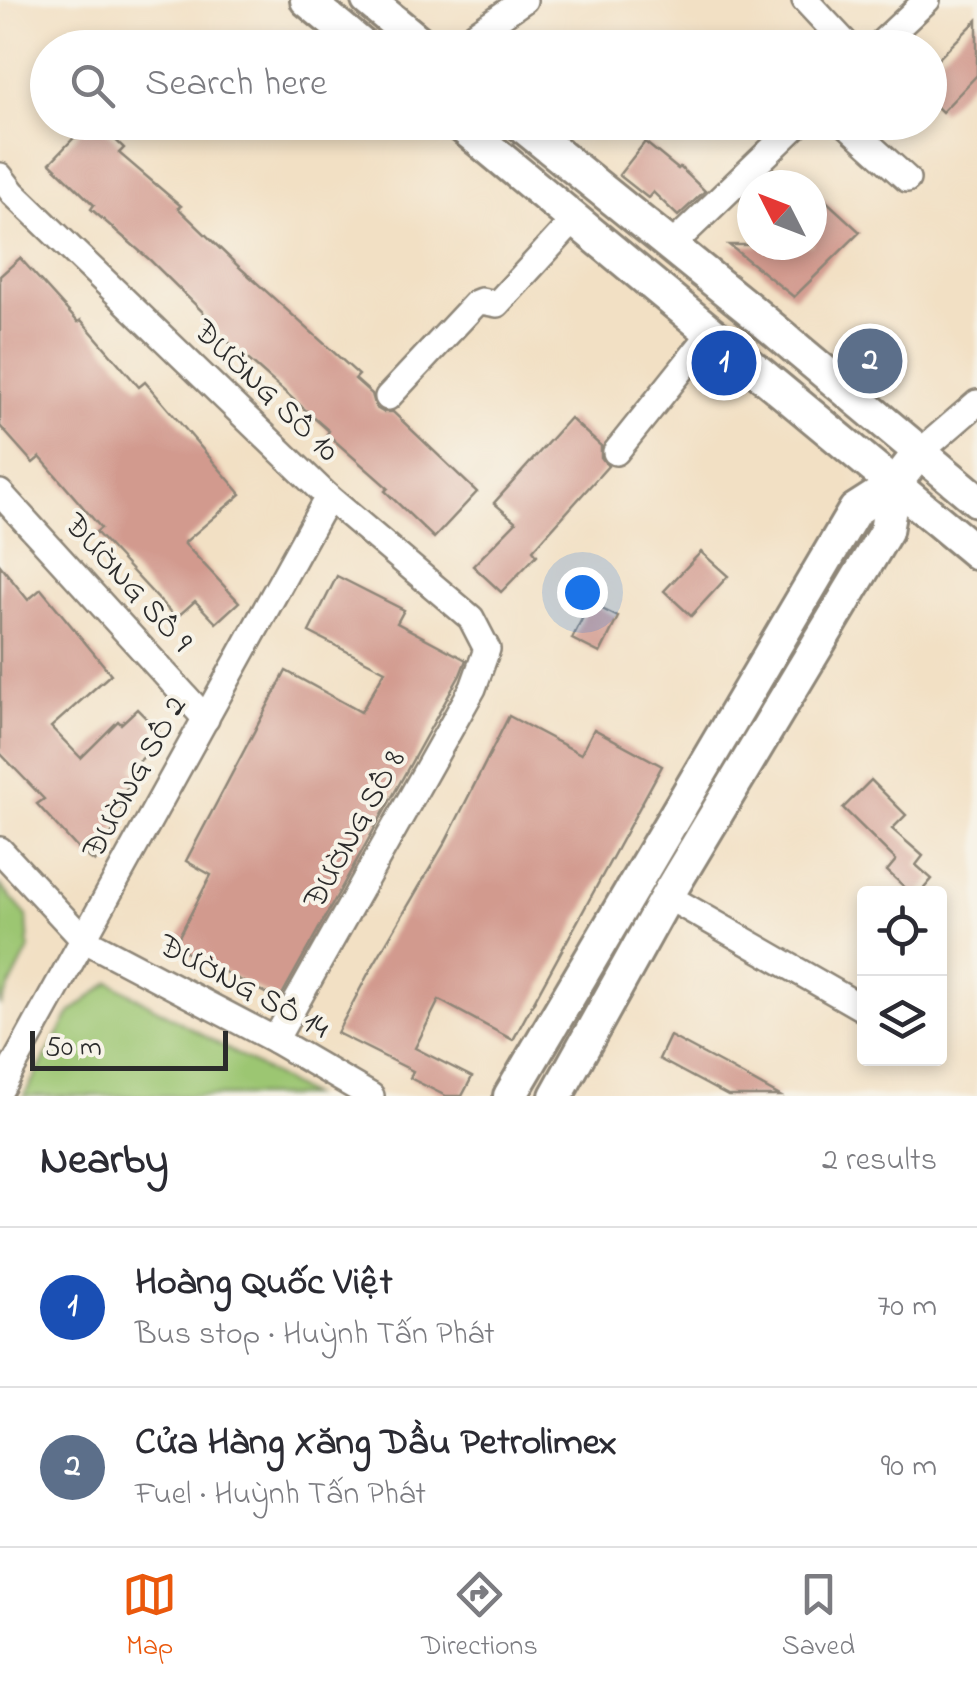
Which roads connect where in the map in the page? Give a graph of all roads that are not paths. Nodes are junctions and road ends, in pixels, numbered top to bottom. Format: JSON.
{"nodes":[{"id":1,"x":307,"y":0,"type":"edge"},
{"id":2,"x":368,"y":0,"type":"edge"},
{"id":3,"x":524,"y":0,"type":"edge"},
{"id":4,"x":805,"y":0,"type":"edge"},
{"id":5,"x":927,"y":0,"type":"edge"},
{"id":6,"x":343,"y":30,"type":"edge"},
{"id":7,"x":404,"y":30,"type":"edge"},
{"id":8,"x":481,"y":30,"type":"edge"},
{"id":9,"x":833,"y":30,"type":"edge"},
{"id":10,"x":895,"y":30,"type":"edge"},
{"id":11,"x":485,"y":140,"type":"edge"},
{"id":12,"x":540,"y":140,"type":"edge"},
{"id":13,"x":781,"y":140,"type":"edge"},
{"id":14,"x":864,"y":140,"type":"edge"},
{"id":15,"x":908,"y":179,"type":"dead end"},
{"id":16,"x":4,"y":191,"type":"edge"},
{"id":17,"x":575,"y":219,"type":"junction"},
{"id":18,"x":671,"y":246,"type":"junction"},
{"id":19,"x":711,"y":333,"type":"junction"},
{"id":20,"x":388,"y":397,"type":"dead end"},
{"id":21,"x":977,"y":404,"type":"edge"},
{"id":22,"x":616,"y":452,"type":"dead end"},
{"id":23,"x":919,"y":452,"type":"junction"},
{"id":24,"x":894,"y":485,"type":"junction"},
{"id":25,"x":0,"y":493,"type":"edge"},
{"id":26,"x":328,"y":498,"type":"junction"},
{"id":27,"x":977,"y":500,"type":"edge"},
{"id":28,"x":977,"y":552,"type":"edge"},
{"id":29,"x":487,"y":649,"type":"joint"},
{"id":30,"x":206,"y":719,"type":"junction"},
{"id":31,"x":0,"y":850,"type":"edge"},
{"id":32,"x":667,"y":896,"type":"junction"},
{"id":33,"x":84,"y":939,"type":"junction"},
{"id":34,"x":857,"y":1005,"type":"edge"},
{"id":35,"x":275,"y":1040,"type":"junction"},
{"id":36,"x":3,"y":1081,"type":"edge"},
{"id":37,"x":371,"y":1096,"type":"edge"},
{"id":38,"x":510,"y":1096,"type":"edge"},
{"id":39,"x":556,"y":1096,"type":"edge"}],
"edges":[{"from":1,"to":6,"type":"main road"},
{"from":2,"to":7,"type":"main road"},
{"from":3,"to":8,"type":"street"},
{"from":4,"to":9,"type":"street"},
{"from":5,"to":10,"type":"street"},
{"from":11,"to":17,"type":"main road"},
{"from":12,"to":18,"type":"main road"},
{"from":13,"to":18,"type":"street"},
{"from":14,"to":15,"type":"street"},
{"from":16,"to":26,"type":"street","name":"ĐƯỜNG SỐ 10"},
{"from":17,"to":19,"type":"main road"},
{"from":17,"to":20,"type":"street"},
{"from":18,"to":23,"type":"main road"},
{"from":19,"to":22,"type":"street"},
{"from":19,"to":24,"type":"main road"},
{"from":21,"to":23,"type":"street"},
{"from":23,"to":24,"type":"main road"},
{"from":23,"to":27,"type":"main road"},
{"from":24,"to":28,"type":"main road"},
{"from":24,"to":32,"type":"main road"},
{"from":24,"to":38,"type":"main road"},
{"from":25,"to":30,"type":"street","name":"ĐƯỜNG SỐ 9"},
{"from":26,"to":29,"type":"street","name":"ĐƯỜNG SỐ 10"},
{"from":26,"to":30,"type":"street","name":"ĐƯỜNG SỐ 2"},
{"from":29,"to":35,"type":"street","name":"ĐƯỜNG SỐ 8"},
{"from":30,"to":33,"type":"street","name":"ĐƯỜNG SỐ 2"},
{"from":31,"to":33,"type":"street","name":"ĐƯỜNG SỐ 14"},
{"from":32,"to":34,"type":"street"},
{"from":32,"to":39,"type":"main road"},
{"from":33,"to":35,"type":"street","name":"ĐƯỜNG SỐ 14"},
{"from":33,"to":36,"type":"street","name":"ĐƯỜNG SỐ 2"},
{"from":35,"to":37,"type":"street","name":"ĐƯỜNG SỐ 14"}]}
